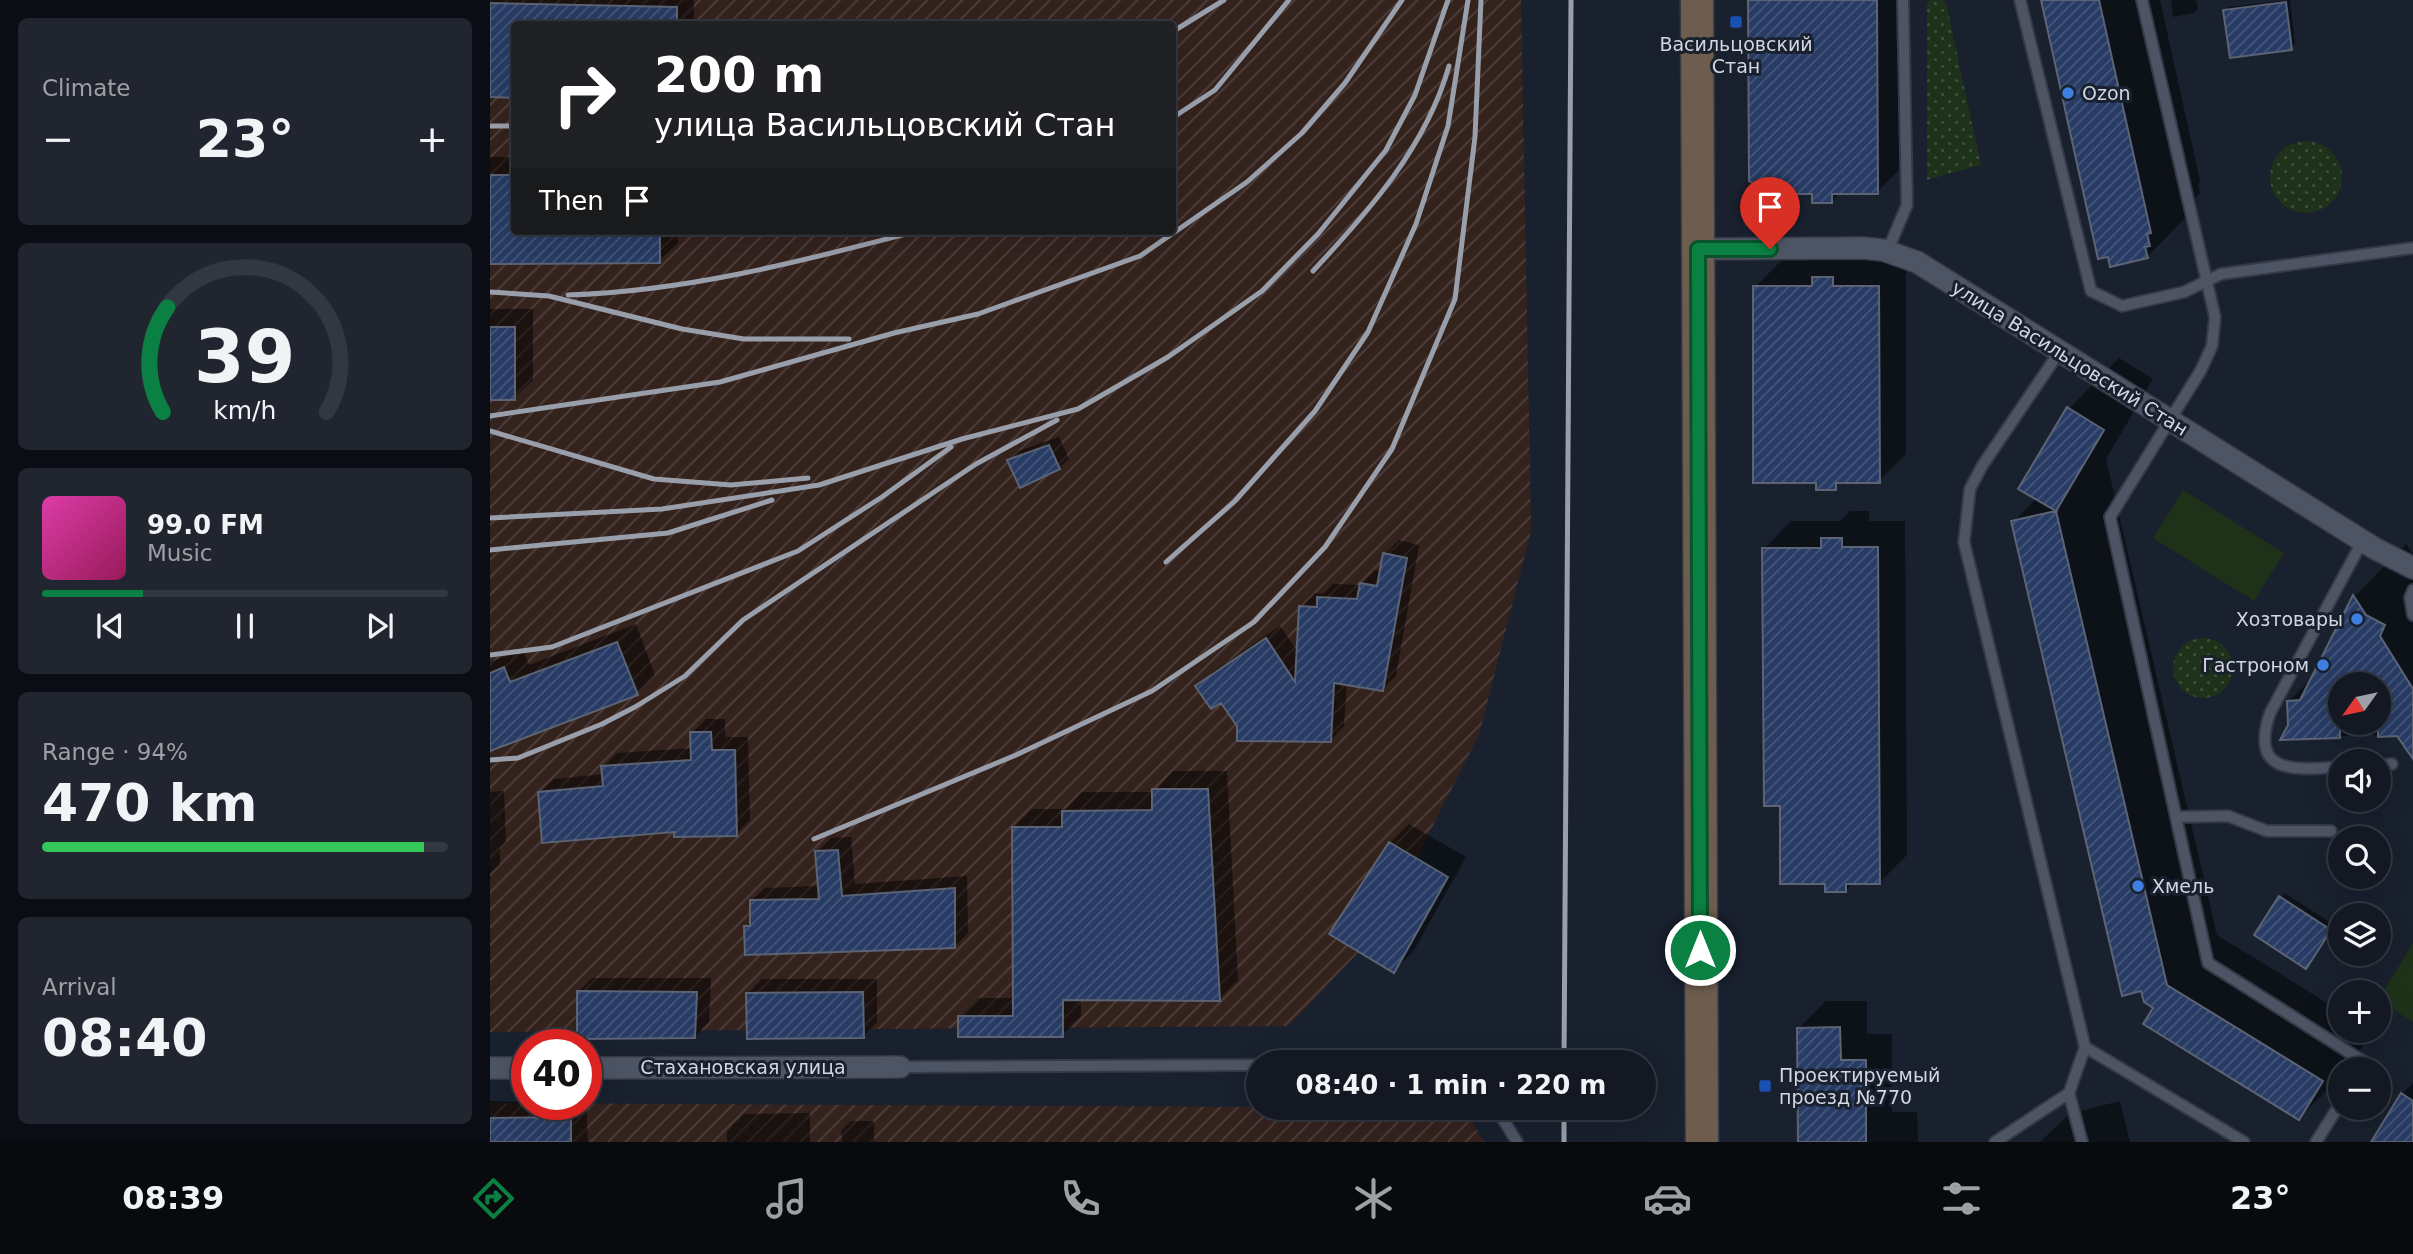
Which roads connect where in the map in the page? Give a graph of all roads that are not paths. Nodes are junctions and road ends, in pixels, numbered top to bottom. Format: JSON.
{"nodes":[{"id":1,"x":1697,"y":0,"type":"edge"},
{"id":2,"x":1903,"y":0,"type":"edge"},
{"id":3,"x":2020,"y":0,"type":"edge"},
{"id":4,"x":2142,"y":0,"type":"edge"},
{"id":5,"x":2413,"y":248,"type":"edge"},
{"id":6,"x":1698,"y":249,"type":"junction"},
{"id":7,"x":1887,"y":251,"type":"junction"},
{"id":8,"x":2207,"y":281,"type":"junction"},
{"id":9,"x":2060,"y":351,"type":"junction"},
{"id":10,"x":2170,"y":420,"type":"junction"},
{"id":11,"x":2363,"y":540,"type":"junction"},
{"id":12,"x":2413,"y":568,"type":"edge"},
{"id":13,"x":2413,"y":590,"type":"edge"},
{"id":14,"x":2413,"y":615,"type":"edge"},
{"id":15,"x":2328,"y":768,"type":"edge"},
{"id":16,"x":2176,"y":817,"type":"junction"},
{"id":17,"x":2328,"y":831,"type":"edge"},
{"id":18,"x":2085,"y":1047,"type":"junction"},
{"id":19,"x":2356,"y":1057,"type":"edge"},
{"id":20,"x":1246,"y":1065,"type":"edge"},
{"id":21,"x":900,"y":1067,"type":"joint"},
{"id":22,"x":490,"y":1068,"type":"edge"},
{"id":23,"x":511,"y":1068,"type":"edge"},
{"id":24,"x":602,"y":1068,"type":"edge"},
{"id":25,"x":2069,"y":1093,"type":"junction"},
{"id":26,"x":1503,"y":1120,"type":"edge"},
{"id":27,"x":2330,"y":1120,"type":"edge"},
{"id":28,"x":1517,"y":1142,"type":"edge"},
{"id":29,"x":1702,"y":1142,"type":"edge"},
{"id":30,"x":1995,"y":1142,"type":"edge"},
{"id":31,"x":2082,"y":1142,"type":"edge"},
{"id":32,"x":2244,"y":1142,"type":"edge"},
{"id":33,"x":2316,"y":1142,"type":"edge"}],
"edges":[{"from":1,"to":6,"type":"street"},
{"from":2,"to":7,"type":"lane"},
{"from":3,"to":8,"type":"lane"},
{"from":4,"to":8,"type":"lane"},
{"from":5,"to":8,"type":"lane"},
{"from":6,"to":7,"type":"street","name":"улица Васильцовский Стан"},
{"from":6,"to":29,"type":"street"},
{"from":7,"to":9,"type":"street","name":"улица Васильцовский Стан"},
{"from":8,"to":10,"type":"lane"},
{"from":9,"to":10,"type":"street","name":"улица Васильцовский Стан"},
{"from":9,"to":18,"type":"lane"},
{"from":10,"to":11,"type":"street","name":"улица Васильцовский Стан"},
{"from":10,"to":16,"type":"lane"},
{"from":11,"to":12,"type":"street","name":"улица Васильцовский Стан"},
{"from":11,"to":15,"type":"lane"},
{"from":13,"to":14,"type":"lane"},
{"from":16,"to":17,"type":"lane"},
{"from":16,"to":19,"type":"lane"},
{"from":18,"to":25,"type":"lane"},
{"from":18,"to":32,"type":"lane"},
{"from":20,"to":21,"type":"lane"},
{"from":21,"to":24,"type":"street","name":"Стахановская улица"},
{"from":22,"to":23,"type":"street"},
{"from":25,"to":30,"type":"lane"},
{"from":25,"to":31,"type":"lane"},
{"from":26,"to":28,"type":"lane"},
{"from":27,"to":33,"type":"lane"}]}
